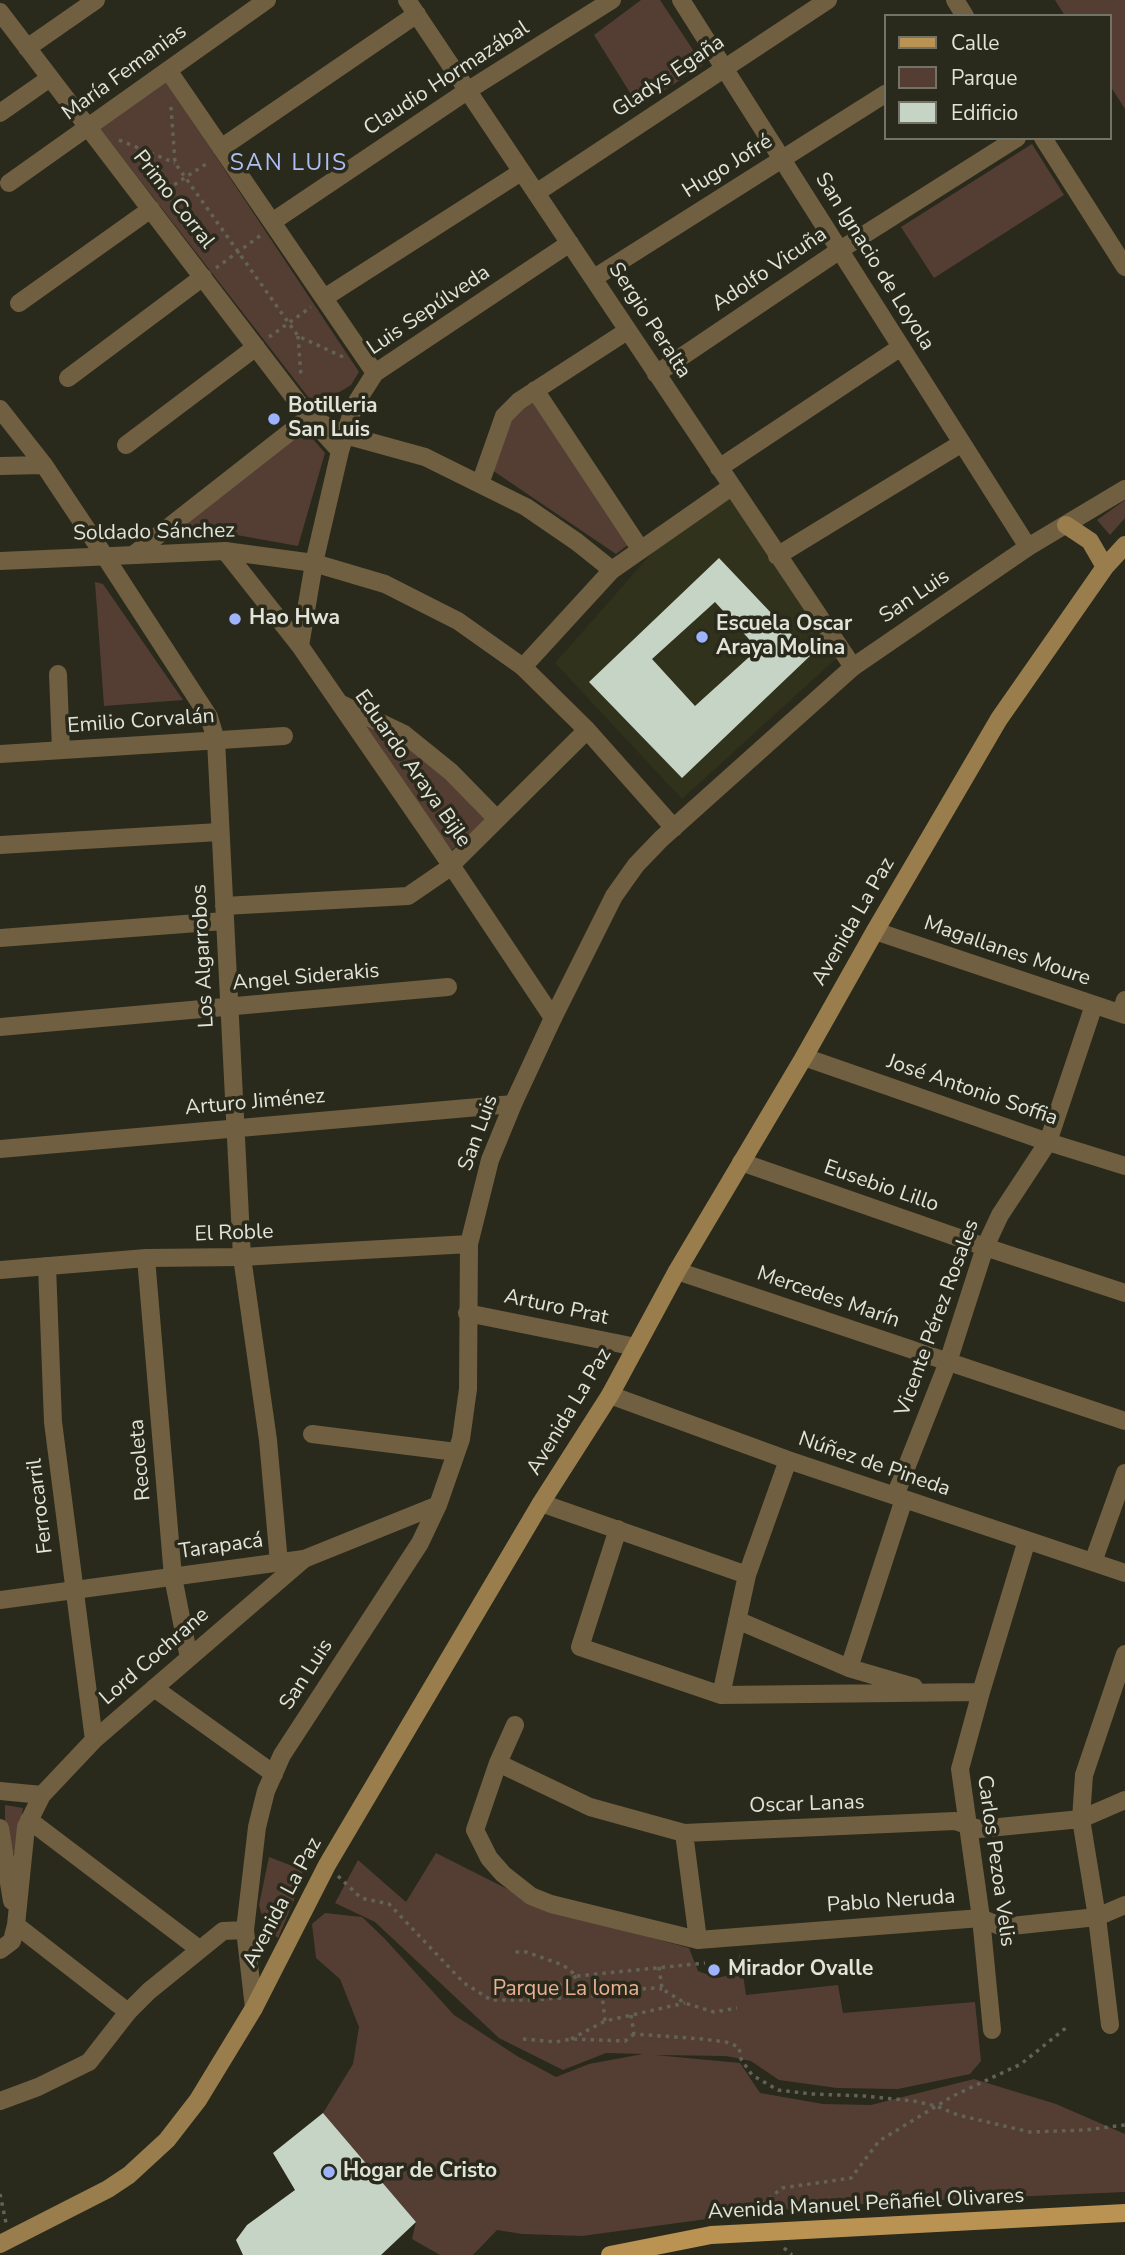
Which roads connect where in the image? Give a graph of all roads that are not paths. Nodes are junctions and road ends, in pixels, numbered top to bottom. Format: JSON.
{"nodes":[{"id":1,"x":96,"y":0,"type":"edge"},
{"id":2,"x":267,"y":0,"type":"edge"},
{"id":3,"x":612,"y":0,"type":"edge"},
{"id":4,"x":681,"y":0,"type":"edge"},
{"id":5,"x":828,"y":0,"type":"edge"},
{"id":6,"x":412,"y":7,"type":"edge"},
{"id":7,"x":0,"y":12,"type":"edge"},
{"id":8,"x":27,"y":48,"type":"junction"},
{"id":9,"x":724,"y":67,"type":"junction"},
{"id":10,"x":167,"y":70,"type":"junction"},
{"id":11,"x":50,"y":78,"type":"junction"},
{"id":12,"x":467,"y":91,"type":"junction"},
{"id":13,"x":884,"y":95,"type":"edge"},
{"id":14,"x":0,"y":113,"type":"edge"},
{"id":15,"x":88,"y":127,"type":"junction"},
{"id":16,"x":1014,"y":140,"type":"edge"},
{"id":17,"x":1044,"y":140,"type":"edge"},
{"id":18,"x":223,"y":150,"type":"junction"},
{"id":19,"x":782,"y":160,"type":"junction"},
{"id":20,"x":521,"y":172,"type":"junction"},
{"id":21,"x":9,"y":183,"type":"dead end"},
{"id":22,"x":536,"y":193,"type":"junction"},
{"id":23,"x":149,"y":206,"type":"junction"},
{"id":24,"x":273,"y":224,"type":"junction"},
{"id":25,"x":570,"y":243,"type":"junction"},
{"id":26,"x":840,"y":250,"type":"junction"},
{"id":27,"x":1125,"y":267,"type":"edge"},
{"id":28,"x":204,"y":277,"type":"junction"},
{"id":29,"x":594,"y":278,"type":"junction"},
{"id":30,"x":324,"y":298,"type":"junction"},
{"id":31,"x":19,"y":303,"type":"dead end"},
{"id":32,"x":627,"y":331,"type":"junction"},
{"id":33,"x":256,"y":347,"type":"junction"},
{"id":34,"x":901,"y":347,"type":"junction"},
{"id":35,"x":375,"y":373,"type":"junction"},
{"id":36,"x":656,"y":374,"type":"junction"},
{"id":37,"x":68,"y":378,"type":"dead end"},
{"id":38,"x":535,"y":390,"type":"junction"},
{"id":39,"x":0,"y":409,"type":"edge"},
{"id":40,"x":306,"y":413,"type":"junction"},
{"id":41,"x":342,"y":443,"type":"junction"},
{"id":42,"x":962,"y":443,"type":"junction"},
{"id":43,"x":126,"y":445,"type":"dead end"},
{"id":44,"x":44,"y":465,"type":"junction"},
{"id":45,"x":0,"y":466,"type":"edge"},
{"id":46,"x":719,"y":468,"type":"junction"},
{"id":47,"x":480,"y":484,"type":"junction"},
{"id":48,"x":731,"y":487,"type":"junction"},
{"id":49,"x":1125,"y":489,"type":"edge"},
{"id":50,"x":1066,"y":524,"type":"junction"},
{"id":51,"x":1125,"y":545,"type":"edge"},
{"id":52,"x":1028,"y":548,"type":"junction"},
{"id":53,"x":641,"y":550,"type":"junction"},
{"id":54,"x":225,"y":551,"type":"junction"},
{"id":55,"x":104,"y":555,"type":"junction"},
{"id":56,"x":134,"y":555,"type":"junction"},
{"id":57,"x":777,"y":556,"type":"junction"},
{"id":58,"x":0,"y":561,"type":"edge"},
{"id":59,"x":314,"y":563,"type":"junction"},
{"id":60,"x":1105,"y":567,"type":"junction"},
{"id":61,"x":612,"y":570,"type":"junction"},
{"id":62,"x":300,"y":646,"type":"junction"},
{"id":63,"x":523,"y":667,"type":"junction"},
{"id":64,"x":853,"y":667,"type":"junction"},
{"id":65,"x":58,"y":674,"type":"dead end"},
{"id":66,"x":338,"y":702,"type":"junction"},
{"id":67,"x":587,"y":730,"type":"junction"},
{"id":68,"x":284,"y":736,"type":"dead end"},
{"id":69,"x":216,"y":740,"type":"junction"},
{"id":70,"x":61,"y":750,"type":"junction"},
{"id":71,"x":0,"y":754,"type":"edge"},
{"id":72,"x":497,"y":818,"type":"junction"},
{"id":73,"x":674,"y":828,"type":"junction"},
{"id":74,"x":219,"y":832,"type":"junction"},
{"id":75,"x":0,"y":845,"type":"edge"},
{"id":76,"x":451,"y":865,"type":"junction"},
{"id":77,"x":224,"y":914,"type":"junction"},
{"id":78,"x":874,"y":931,"type":"junction"},
{"id":79,"x":0,"y":938,"type":"edge"},
{"id":80,"x":448,"y":987,"type":"dead end"},
{"id":81,"x":1094,"y":1005,"type":"junction"},
{"id":82,"x":230,"y":1008,"type":"junction"},
{"id":83,"x":1124,"y":1009,"type":"edge"},
{"id":84,"x":553,"y":1018,"type":"junction"},
{"id":85,"x":0,"y":1027,"type":"edge"},
{"id":86,"x":804,"y":1057,"type":"junction"},
{"id":87,"x":513,"y":1104,"type":"junction"},
{"id":88,"x":234,"y":1128,"type":"junction"},
{"id":89,"x":1048,"y":1142,"type":"junction"},
{"id":90,"x":0,"y":1149,"type":"edge"},
{"id":91,"x":741,"y":1162,"type":"junction"},
{"id":92,"x":1125,"y":1166,"type":"edge"},
{"id":93,"x":468,"y":1244,"type":"junction"},
{"id":94,"x":985,"y":1247,"type":"junction"},
{"id":95,"x":146,"y":1258,"type":"junction"},
{"id":96,"x":242,"y":1258,"type":"junction"},
{"id":97,"x":47,"y":1266,"type":"junction"},
{"id":98,"x":0,"y":1270,"type":"edge"},
{"id":99,"x":677,"y":1271,"type":"junction"},
{"id":100,"x":1125,"y":1293,"type":"edge"},
{"id":101,"x":467,"y":1312,"type":"junction"},
{"id":102,"x":636,"y":1347,"type":"junction"},
{"id":103,"x":948,"y":1362,"type":"junction"},
{"id":104,"x":610,"y":1395,"type":"junction"},
{"id":105,"x":1125,"y":1421,"type":"edge"},
{"id":106,"x":312,"y":1434,"type":"dead end"},
{"id":107,"x":457,"y":1452,"type":"junction"},
{"id":108,"x":788,"y":1460,"type":"junction"},
{"id":109,"x":1125,"y":1473,"type":"edge"},
{"id":110,"x":900,"y":1498,"type":"junction"},
{"id":111,"x":541,"y":1503,"type":"junction"},
{"id":112,"x":438,"y":1505,"type":"junction"},
{"id":113,"x":618,"y":1529,"type":"junction"},
{"id":114,"x":1027,"y":1540,"type":"junction"},
{"id":115,"x":304,"y":1559,"type":"junction"},
{"id":116,"x":279,"y":1563,"type":"junction"},
{"id":117,"x":1093,"y":1563,"type":"junction"},
{"id":118,"x":1125,"y":1573,"type":"edge"},
{"id":119,"x":747,"y":1575,"type":"junction"},
{"id":120,"x":173,"y":1577,"type":"junction"},
{"id":121,"x":74,"y":1590,"type":"junction"},
{"id":122,"x":0,"y":1600,"type":"edge"},
{"id":123,"x":737,"y":1620,"type":"junction"},
{"id":124,"x":1125,"y":1654,"type":"edge"},
{"id":125,"x":189,"y":1658,"type":"junction"},
{"id":126,"x":849,"y":1668,"type":"junction"},
{"id":127,"x":154,"y":1688,"type":"junction"},
{"id":128,"x":931,"y":1692,"type":"junction"},
{"id":129,"x":981,"y":1692,"type":"junction"},
{"id":130,"x":721,"y":1695,"type":"junction"},
{"id":131,"x":514,"y":1725,"type":"dead end"},
{"id":132,"x":93,"y":1740,"type":"junction"},
{"id":133,"x":498,"y":1763,"type":"junction"},
{"id":134,"x":274,"y":1774,"type":"junction"},
{"id":135,"x":0,"y":1791,"type":"edge"},
{"id":136,"x":42,"y":1795,"type":"junction"},
{"id":137,"x":1125,"y":1800,"type":"edge"},
{"id":138,"x":1081,"y":1819,"type":"junction"},
{"id":139,"x":29,"y":1820,"type":"junction"},
{"id":140,"x":968,"y":1825,"type":"junction"},
{"id":141,"x":0,"y":1828,"type":"edge"},
{"id":142,"x":684,"y":1833,"type":"junction"},
{"id":143,"x":1125,"y":1905,"type":"edge"},
{"id":144,"x":1097,"y":1917,"type":"junction"},
{"id":145,"x":981,"y":1918,"type":"junction"},
{"id":146,"x":16,"y":1925,"type":"junction"},
{"id":147,"x":245,"y":1930,"type":"junction"},
{"id":148,"x":698,"y":1940,"type":"junction"},
{"id":149,"x":0,"y":1950,"type":"edge"},
{"id":150,"x":199,"y":1950,"type":"junction"},
{"id":151,"x":254,"y":2008,"type":"junction"},
{"id":152,"x":128,"y":2012,"type":"junction"},
{"id":153,"x":1110,"y":2025,"type":"dead end"},
{"id":154,"x":992,"y":2030,"type":"dead end"},
{"id":155,"x":0,"y":2101,"type":"edge"},
{"id":156,"x":1125,"y":2213,"type":"edge"},
{"id":157,"x":5,"y":2242,"type":"edge"},
{"id":158,"x":610,"y":2255,"type":"edge"}],
"edges":[{"from":1,"to":8,"type":"street"},
{"from":2,"to":10,"type":"street","name":"María Femanias"},
{"from":3,"to":12,"type":"street","name":"Claudio Hormazábal"},
{"from":4,"to":9,"type":"street","name":"San Ignacio de Loyola"},
{"from":5,"to":9,"type":"street","name":"Gladys Egaña"},
{"from":6,"to":12,"type":"street","name":"Sergio Peralta"},
{"from":6,"to":18,"type":"street"},
{"from":7,"to":8,"type":"street","name":"Primo Corral"},
{"from":8,"to":11,"type":"street","name":"Primo Corral"},
{"from":9,"to":19,"type":"street","name":"San Ignacio de Loyola"},
{"from":9,"to":22,"type":"street","name":"Gladys Egaña"},
{"from":10,"to":15,"type":"street","name":"María Femanias"},
{"from":10,"to":18,"type":"street"},
{"from":11,"to":14,"type":"street"},
{"from":11,"to":15,"type":"street","name":"Primo Corral"},
{"from":12,"to":20,"type":"street","name":"Sergio Peralta"},
{"from":12,"to":24,"type":"street","name":"Claudio Hormazábal"},
{"from":13,"to":19,"type":"street","name":"Hugo Jofré"},
{"from":15,"to":21,"type":"street","name":"María Femanias"},
{"from":15,"to":23,"type":"street","name":"Primo Corral"},
{"from":16,"to":26,"type":"street","name":"Adolfo Vicuña"},
{"from":17,"to":27,"type":"street"},
{"from":18,"to":24,"type":"street"},
{"from":19,"to":26,"type":"street","name":"San Ignacio de Loyola"},
{"from":19,"to":29,"type":"street","name":"Hugo Jofré"},
{"from":20,"to":22,"type":"street","name":"Sergio Peralta"},
{"from":20,"to":30,"type":"street"},
{"from":22,"to":25,"type":"street","name":"Sergio Peralta"},
{"from":23,"to":28,"type":"street","name":"Primo Corral"},
{"from":23,"to":31,"type":"street"},
{"from":24,"to":30,"type":"street"},
{"from":25,"to":29,"type":"street","name":"Sergio Peralta"},
{"from":25,"to":35,"type":"street","name":"Luis Sepúlveda"},
{"from":26,"to":34,"type":"street","name":"San Ignacio de Loyola"},
{"from":26,"to":36,"type":"street","name":"Adolfo Vicuña"},
{"from":28,"to":33,"type":"street","name":"Primo Corral"},
{"from":28,"to":37,"type":"street"},
{"from":29,"to":32,"type":"street","name":"Sergio Peralta"},
{"from":30,"to":35,"type":"street"},
{"from":32,"to":36,"type":"street","name":"Sergio Peralta"},
{"from":32,"to":38,"type":"street"},
{"from":33,"to":40,"type":"street","name":"Primo Corral"},
{"from":33,"to":43,"type":"street"},
{"from":34,"to":42,"type":"street","name":"San Ignacio de Loyola"},
{"from":34,"to":46,"type":"street"},
{"from":35,"to":41,"type":"street","name":"Luis Sepúlveda"},
{"from":36,"to":46,"type":"street","name":"Sergio Peralta"},
{"from":38,"to":47,"type":"street"},
{"from":38,"to":53,"type":"street"},
{"from":39,"to":44,"type":"street","name":"Los Algarrobos"},
{"from":40,"to":41,"type":"street","name":"Primo Corral"},
{"from":40,"to":56,"type":"street"},
{"from":41,"to":47,"type":"street"},
{"from":41,"to":59,"type":"street","name":"Luis Sepúlveda"},
{"from":42,"to":52,"type":"street","name":"San Ignacio de Loyola"},
{"from":42,"to":57,"type":"street"},
{"from":44,"to":45,"type":"street"},
{"from":44,"to":55,"type":"street","name":"Los Algarrobos"},
{"from":46,"to":48,"type":"street","name":"Sergio Peralta"},
{"from":47,"to":61,"type":"street"},
{"from":48,"to":53,"type":"street"},
{"from":48,"to":57,"type":"street","name":"Sergio Peralta"},
{"from":49,"to":50,"type":"street","name":"San Luis"},
{"from":50,"to":52,"type":"street","name":"San Luis"},
{"from":50,"to":60,"type":"main road"},
{"from":51,"to":60,"type":"main road","name":"Avenida La Paz"},
{"from":52,"to":64,"type":"street","name":"San Luis"},
{"from":53,"to":61,"type":"street"},
{"from":54,"to":56,"type":"street","name":"Soldado Sánchez"},
{"from":54,"to":59,"type":"street","name":"Soldado Sánchez"},
{"from":54,"to":62,"type":"street","name":"Eduardo Araya Bijle"},
{"from":55,"to":56,"type":"street","name":"Soldado Sánchez"},
{"from":55,"to":58,"type":"street","name":"Soldado Sánchez"},
{"from":55,"to":69,"type":"street","name":"Los Algarrobos"},
{"from":57,"to":64,"type":"street","name":"Sergio Peralta"},
{"from":59,"to":62,"type":"street","name":"Luis Sepúlveda"},
{"from":59,"to":63,"type":"street","name":"Soldado Sánchez"},
{"from":60,"to":78,"type":"main road","name":"Avenida La Paz"},
{"from":61,"to":63,"type":"street"},
{"from":62,"to":66,"type":"street","name":"Eduardo Araya Bijle"},
{"from":63,"to":67,"type":"street","name":"Soldado Sánchez"},
{"from":64,"to":73,"type":"street","name":"San Luis"},
{"from":65,"to":70,"type":"street"},
{"from":66,"to":72,"type":"street"},
{"from":66,"to":76,"type":"street","name":"Eduardo Araya Bijle"},
{"from":67,"to":72,"type":"street"},
{"from":67,"to":73,"type":"street","name":"Soldado Sánchez"},
{"from":68,"to":69,"type":"street","name":"Emilio Corvalán"},
{"from":69,"to":70,"type":"street","name":"Emilio Corvalán"},
{"from":69,"to":74,"type":"street","name":"Los Algarrobos"},
{"from":70,"to":71,"type":"street","name":"Emilio Corvalán"},
{"from":72,"to":76,"type":"street"},
{"from":73,"to":84,"type":"street","name":"San Luis"},
{"from":74,"to":75,"type":"street"},
{"from":74,"to":77,"type":"street","name":"Los Algarrobos"},
{"from":76,"to":77,"type":"street"},
{"from":76,"to":84,"type":"street","name":"Eduardo Araya Bijle"},
{"from":77,"to":79,"type":"street"},
{"from":77,"to":82,"type":"street","name":"Los Algarrobos"},
{"from":78,"to":81,"type":"street","name":"Magallanes Moure"},
{"from":78,"to":86,"type":"main road","name":"Avenida La Paz"},
{"from":80,"to":82,"type":"street","name":"Angel Siderakis"},
{"from":81,"to":83,"type":"street","name":"Magallanes Moure"},
{"from":81,"to":89,"type":"street","name":"Vicente Pérez Rosales"},
{"from":82,"to":85,"type":"street","name":"Angel Siderakis"},
{"from":82,"to":88,"type":"street","name":"Los Algarrobos"},
{"from":84,"to":87,"type":"street","name":"San Luis"},
{"from":86,"to":89,"type":"street","name":"José Antonio Soffia"},
{"from":86,"to":91,"type":"main road","name":"Avenida La Paz"},
{"from":87,"to":88,"type":"street","name":"Arturo Jiménez"},
{"from":87,"to":93,"type":"street","name":"San Luis"},
{"from":88,"to":90,"type":"street","name":"Arturo Jiménez"},
{"from":88,"to":96,"type":"street","name":"Los Algarrobos"},
{"from":89,"to":92,"type":"street","name":"José Antonio Soffia"},
{"from":89,"to":94,"type":"street","name":"Vicente Pérez Rosales"},
{"from":91,"to":94,"type":"street","name":"Eusebio Lillo"},
{"from":91,"to":99,"type":"main road","name":"Avenida La Paz"},
{"from":93,"to":96,"type":"street","name":"El Roble"},
{"from":93,"to":101,"type":"street","name":"San Luis"},
{"from":94,"to":100,"type":"street","name":"Eusebio Lillo"},
{"from":94,"to":103,"type":"street","name":"Vicente Pérez Rosales"},
{"from":95,"to":96,"type":"street","name":"El Roble"},
{"from":95,"to":97,"type":"street","name":"El Roble"},
{"from":95,"to":120,"type":"street","name":"Recoleta"},
{"from":96,"to":116,"type":"street","name":"Los Algarrobos"},
{"from":97,"to":98,"type":"street","name":"El Roble"},
{"from":97,"to":121,"type":"street","name":"Ferrocarril"},
{"from":99,"to":102,"type":"main road","name":"Avenida La Paz"},
{"from":99,"to":103,"type":"street","name":"Mercedes Marín"},
{"from":101,"to":102,"type":"street","name":"Arturo Prat"},
{"from":101,"to":107,"type":"street","name":"San Luis"},
{"from":102,"to":104,"type":"main road","name":"Avenida La Paz"},
{"from":103,"to":105,"type":"street","name":"Mercedes Marín"},
{"from":103,"to":110,"type":"street","name":"Vicente Pérez Rosales"},
{"from":104,"to":108,"type":"street","name":"Núñez de Pineda"},
{"from":104,"to":111,"type":"main road","name":"Avenida La Paz"},
{"from":106,"to":107,"type":"street"},
{"from":107,"to":112,"type":"street","name":"San Luis"},
{"from":108,"to":110,"type":"street","name":"Núñez de Pineda"},
{"from":108,"to":119,"type":"street"},
{"from":109,"to":117,"type":"street"},
{"from":110,"to":114,"type":"street","name":"Núñez de Pineda"},
{"from":110,"to":126,"type":"street","name":"Vicente Pérez Rosales"},
{"from":111,"to":113,"type":"street"},
{"from":111,"to":151,"type":"main road","name":"Avenida La Paz"},
{"from":112,"to":115,"type":"street","name":"Tarapacá"},
{"from":112,"to":134,"type":"street","name":"San Luis"},
{"from":113,"to":119,"type":"street"},
{"from":113,"to":130,"type":"street"},
{"from":114,"to":117,"type":"street","name":"Núñez de Pineda"},
{"from":114,"to":129,"type":"street","name":"Carlos Pezoa Velis"},
{"from":115,"to":116,"type":"street","name":"Tarapacá"},
{"from":115,"to":125,"type":"street","name":"Lord Cochrane"},
{"from":116,"to":120,"type":"street","name":"Tarapacá"},
{"from":117,"to":118,"type":"street","name":"Núñez de Pineda"},
{"from":119,"to":123,"type":"street"},
{"from":120,"to":121,"type":"street","name":"Tarapacá"},
{"from":120,"to":125,"type":"street","name":"Recoleta"},
{"from":121,"to":122,"type":"street","name":"Tarapacá"},
{"from":121,"to":132,"type":"street","name":"Ferrocarril"},
{"from":123,"to":126,"type":"street"},
{"from":123,"to":130,"type":"street"},
{"from":124,"to":138,"type":"street"},
{"from":125,"to":127,"type":"street","name":"Lord Cochrane"},
{"from":126,"to":128,"type":"street"},
{"from":127,"to":132,"type":"street","name":"Lord Cochrane"},
{"from":127,"to":134,"type":"street"},
{"from":128,"to":129,"type":"street"},
{"from":128,"to":130,"type":"street"},
{"from":129,"to":140,"type":"street","name":"Carlos Pezoa Velis"},
{"from":131,"to":133,"type":"street","name":"Pablo Neruda"},
{"from":132,"to":136,"type":"street","name":"Lord Cochrane"},
{"from":133,"to":142,"type":"street","name":"Oscar Lanas"},
{"from":133,"to":148,"type":"street","name":"Pablo Neruda"},
{"from":134,"to":147,"type":"street","name":"San Luis"},
{"from":135,"to":136,"type":"street"},
{"from":136,"to":139,"type":"street","name":"Lord Cochrane"},
{"from":137,"to":138,"type":"street","name":"Oscar Lanas"},
{"from":138,"to":140,"type":"street","name":"Oscar Lanas"},
{"from":138,"to":144,"type":"street"},
{"from":139,"to":146,"type":"street","name":"Lord Cochrane"},
{"from":139,"to":150,"type":"street"},
{"from":140,"to":142,"type":"street","name":"Oscar Lanas"},
{"from":140,"to":145,"type":"street","name":"Carlos Pezoa Velis"},
{"from":141,"to":146,"type":"street"},
{"from":142,"to":148,"type":"street"},
{"from":143,"to":144,"type":"street","name":"Pablo Neruda"},
{"from":144,"to":145,"type":"street","name":"Pablo Neruda"},
{"from":144,"to":153,"type":"street"},
{"from":145,"to":148,"type":"street","name":"Pablo Neruda"},
{"from":145,"to":154,"type":"street","name":"Carlos Pezoa Velis"},
{"from":146,"to":149,"type":"street","name":"Lord Cochrane"},
{"from":146,"to":152,"type":"street"},
{"from":147,"to":150,"type":"street"},
{"from":147,"to":151,"type":"street","name":"San Luis"},
{"from":150,"to":152,"type":"street"},
{"from":151,"to":157,"type":"main road","name":"Avenida La Paz"},
{"from":152,"to":155,"type":"street"},
{"from":156,"to":158,"type":"main road","name":"Avenida Manuel Peñafiel Olivares"}]}
